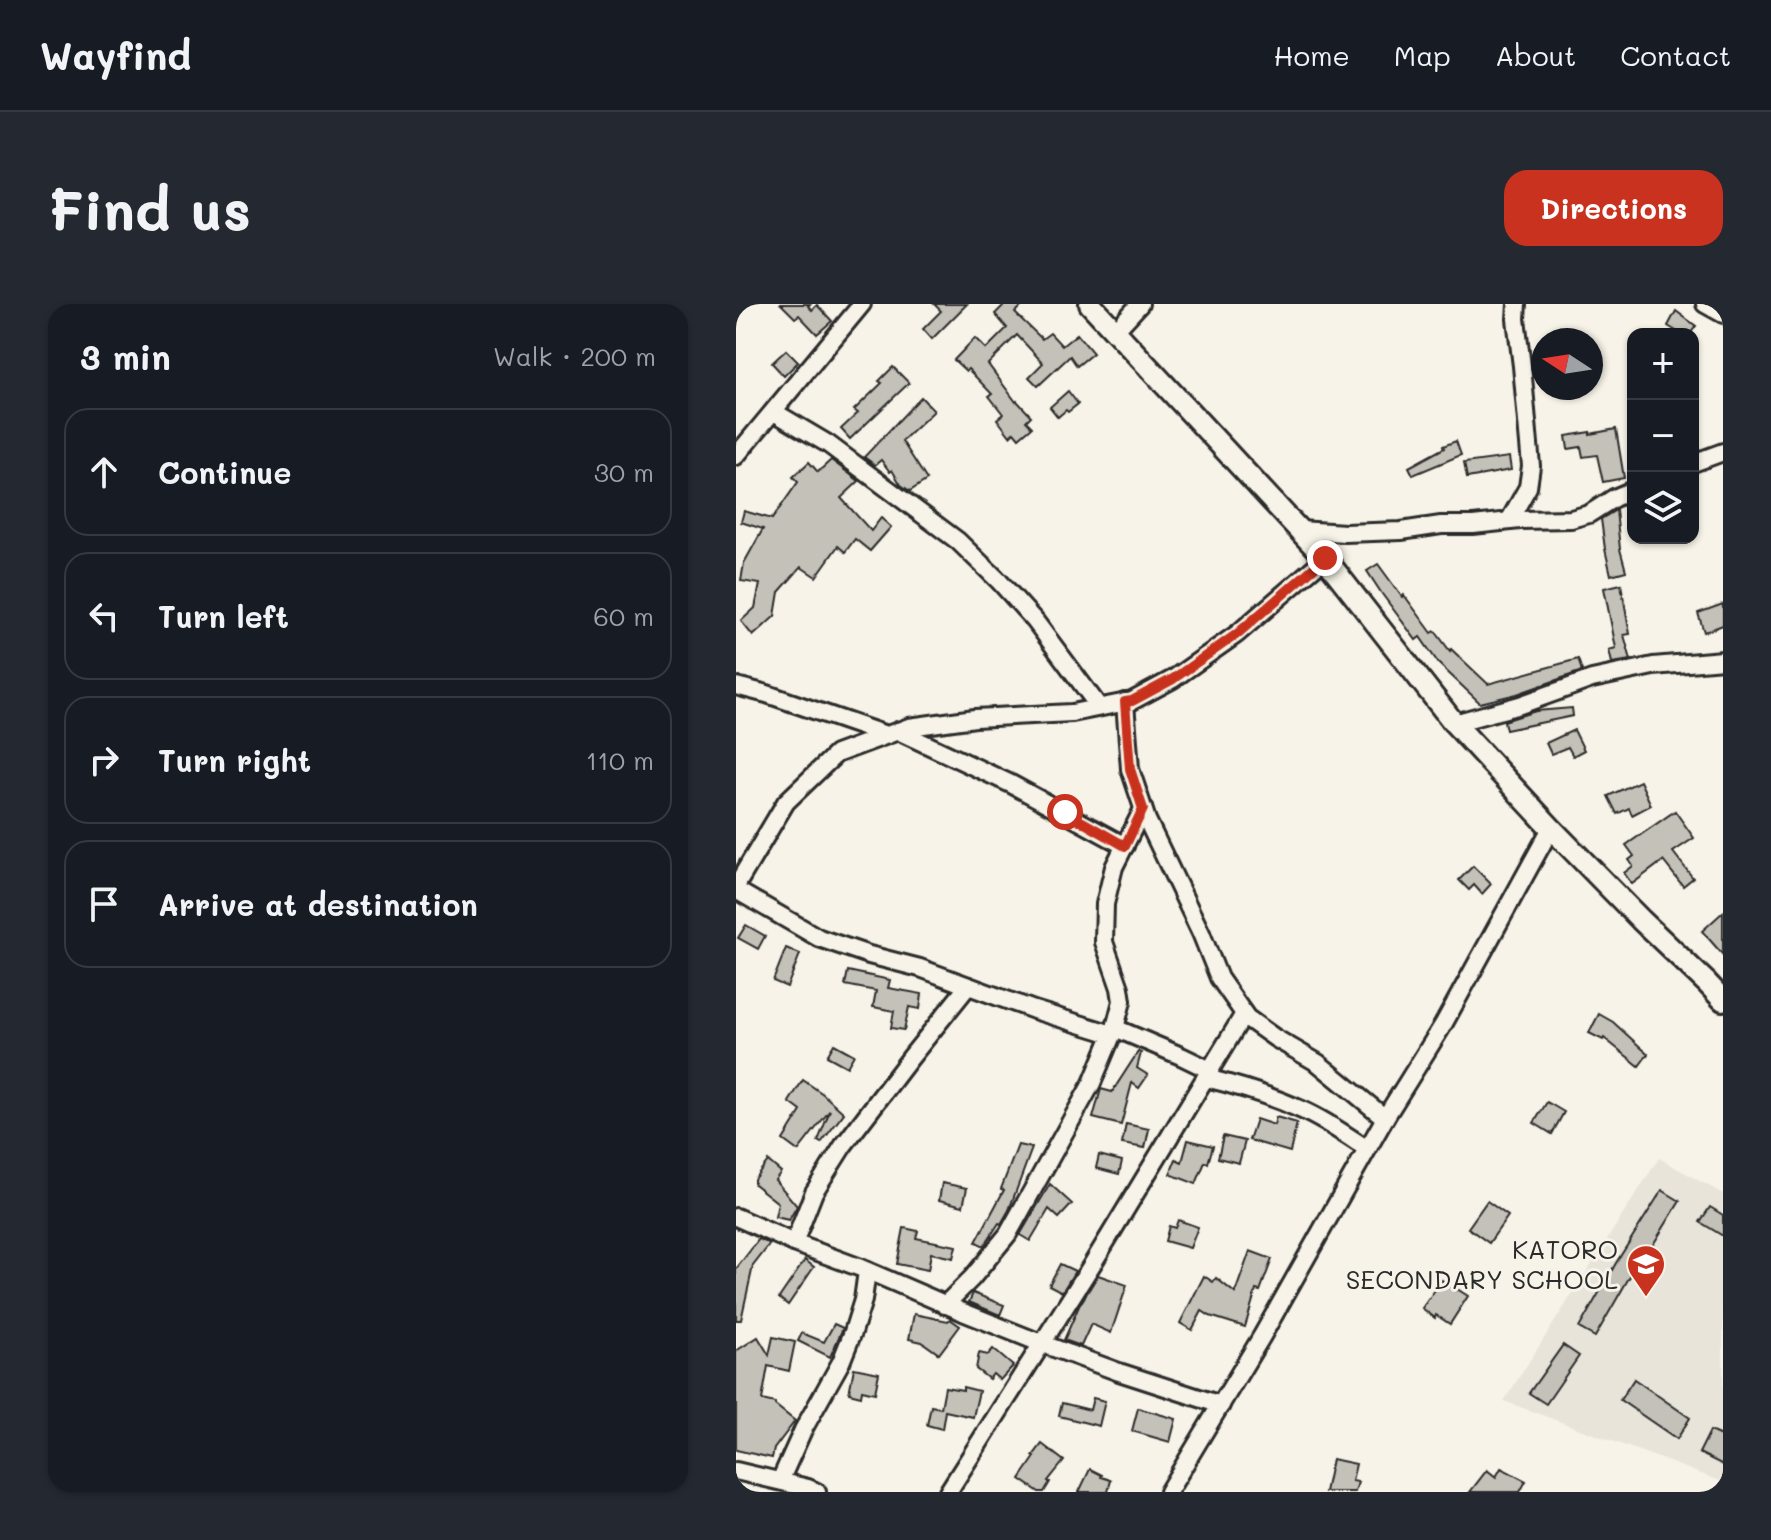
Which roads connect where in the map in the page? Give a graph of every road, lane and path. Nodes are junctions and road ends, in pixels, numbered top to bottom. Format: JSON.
{"nodes":[{"id":1,"x":862,"y":304,"type":"edge"},
{"id":2,"x":1090,"y":304,"type":"edge"},
{"id":3,"x":1140,"y":304,"type":"edge"},
{"id":4,"x":1517,"y":304,"type":"edge"},
{"id":5,"x":1705,"y":304,"type":"edge"},
{"id":6,"x":1723,"y":314,"type":"edge"},
{"id":7,"x":1115,"y":331,"type":"junction"},
{"id":8,"x":774,"y":412,"type":"junction"},
{"id":9,"x":1723,"y":452,"type":"edge"},
{"id":10,"x":736,"y":456,"type":"edge"},
{"id":11,"x":1699,"y":461,"type":"edge"},
{"id":12,"x":1627,"y":493,"type":"edge"},
{"id":13,"x":1509,"y":521,"type":"junction"},
{"id":14,"x":1299,"y":530,"type":"junction"},
{"id":15,"x":1325,"y":558,"type":"junction"},
{"id":16,"x":1723,"y":660,"type":"edge"},
{"id":17,"x":736,"y":686,"type":"edge"},
{"id":18,"x":1125,"y":702,"type":"junction"},
{"id":19,"x":1099,"y":707,"type":"junction"},
{"id":20,"x":1454,"y":723,"type":"junction"},
{"id":21,"x":892,"y":733,"type":"junction"},
{"id":22,"x":1143,"y":809,"type":"junction"},
{"id":23,"x":1551,"y":828,"type":"junction"},
{"id":24,"x":1125,"y":846,"type":"junction"},
{"id":25,"x":736,"y":888,"type":"edge"},
{"id":26,"x":968,"y":986,"type":"junction"},
{"id":27,"x":1723,"y":1000,"type":"edge"},
{"id":28,"x":1244,"y":1014,"type":"junction"},
{"id":29,"x":1113,"y":1031,"type":"junction"},
{"id":30,"x":1208,"y":1074,"type":"junction"},
{"id":31,"x":1385,"y":1118,"type":"junction"},
{"id":32,"x":1367,"y":1149,"type":"junction"},
{"id":33,"x":736,"y":1217,"type":"edge"},
{"id":34,"x":794,"y":1243,"type":"junction"},
{"id":35,"x":867,"y":1271,"type":"junction"},
{"id":36,"x":945,"y":1305,"type":"junction"},
{"id":37,"x":1043,"y":1344,"type":"junction"},
{"id":38,"x":1221,"y":1405,"type":"junction"},
{"id":39,"x":736,"y":1471,"type":"edge"},
{"id":40,"x":780,"y":1481,"type":"junction"},
{"id":41,"x":817,"y":1492,"type":"edge"},
{"id":42,"x":948,"y":1492,"type":"edge"},
{"id":43,"x":1168,"y":1492,"type":"edge"}],
"edges":[{"from":1,"to":8,"type":"street"},
{"from":2,"to":7,"type":"street"},
{"from":3,"to":7,"type":"street"},
{"from":4,"to":13,"type":"street"},
{"from":5,"to":6,"type":"street"},
{"from":7,"to":14,"type":"street"},
{"from":8,"to":10,"type":"street"},
{"from":8,"to":19,"type":"street"},
{"from":9,"to":11,"type":"street"},
{"from":12,"to":13,"type":"street"},
{"from":13,"to":14,"type":"street"},
{"from":14,"to":15,"type":"street"},
{"from":15,"to":18,"type":"street"},
{"from":15,"to":20,"type":"street"},
{"from":16,"to":20,"type":"street"},
{"from":17,"to":21,"type":"street"},
{"from":18,"to":19,"type":"street"},
{"from":18,"to":22,"type":"street"},
{"from":19,"to":21,"type":"street"},
{"from":20,"to":23,"type":"street"},
{"from":21,"to":24,"type":"street"},
{"from":21,"to":25,"type":"street"},
{"from":22,"to":24,"type":"street"},
{"from":22,"to":28,"type":"street"},
{"from":23,"to":27,"type":"street"},
{"from":23,"to":31,"type":"street"},
{"from":24,"to":29,"type":"street"},
{"from":25,"to":26,"type":"street"},
{"from":26,"to":29,"type":"street"},
{"from":26,"to":34,"type":"street"},
{"from":28,"to":30,"type":"street"},
{"from":28,"to":31,"type":"street"},
{"from":29,"to":30,"type":"street"},
{"from":29,"to":36,"type":"street"},
{"from":30,"to":32,"type":"street"},
{"from":30,"to":37,"type":"street"},
{"from":31,"to":32,"type":"street"},
{"from":32,"to":38,"type":"street"},
{"from":33,"to":34,"type":"street"},
{"from":34,"to":35,"type":"street"},
{"from":35,"to":36,"type":"street"},
{"from":35,"to":40,"type":"street"},
{"from":36,"to":37,"type":"street"},
{"from":37,"to":38,"type":"street"},
{"from":37,"to":42,"type":"street"},
{"from":38,"to":43,"type":"street"},
{"from":39,"to":40,"type":"street"},
{"from":40,"to":41,"type":"street"}]}
